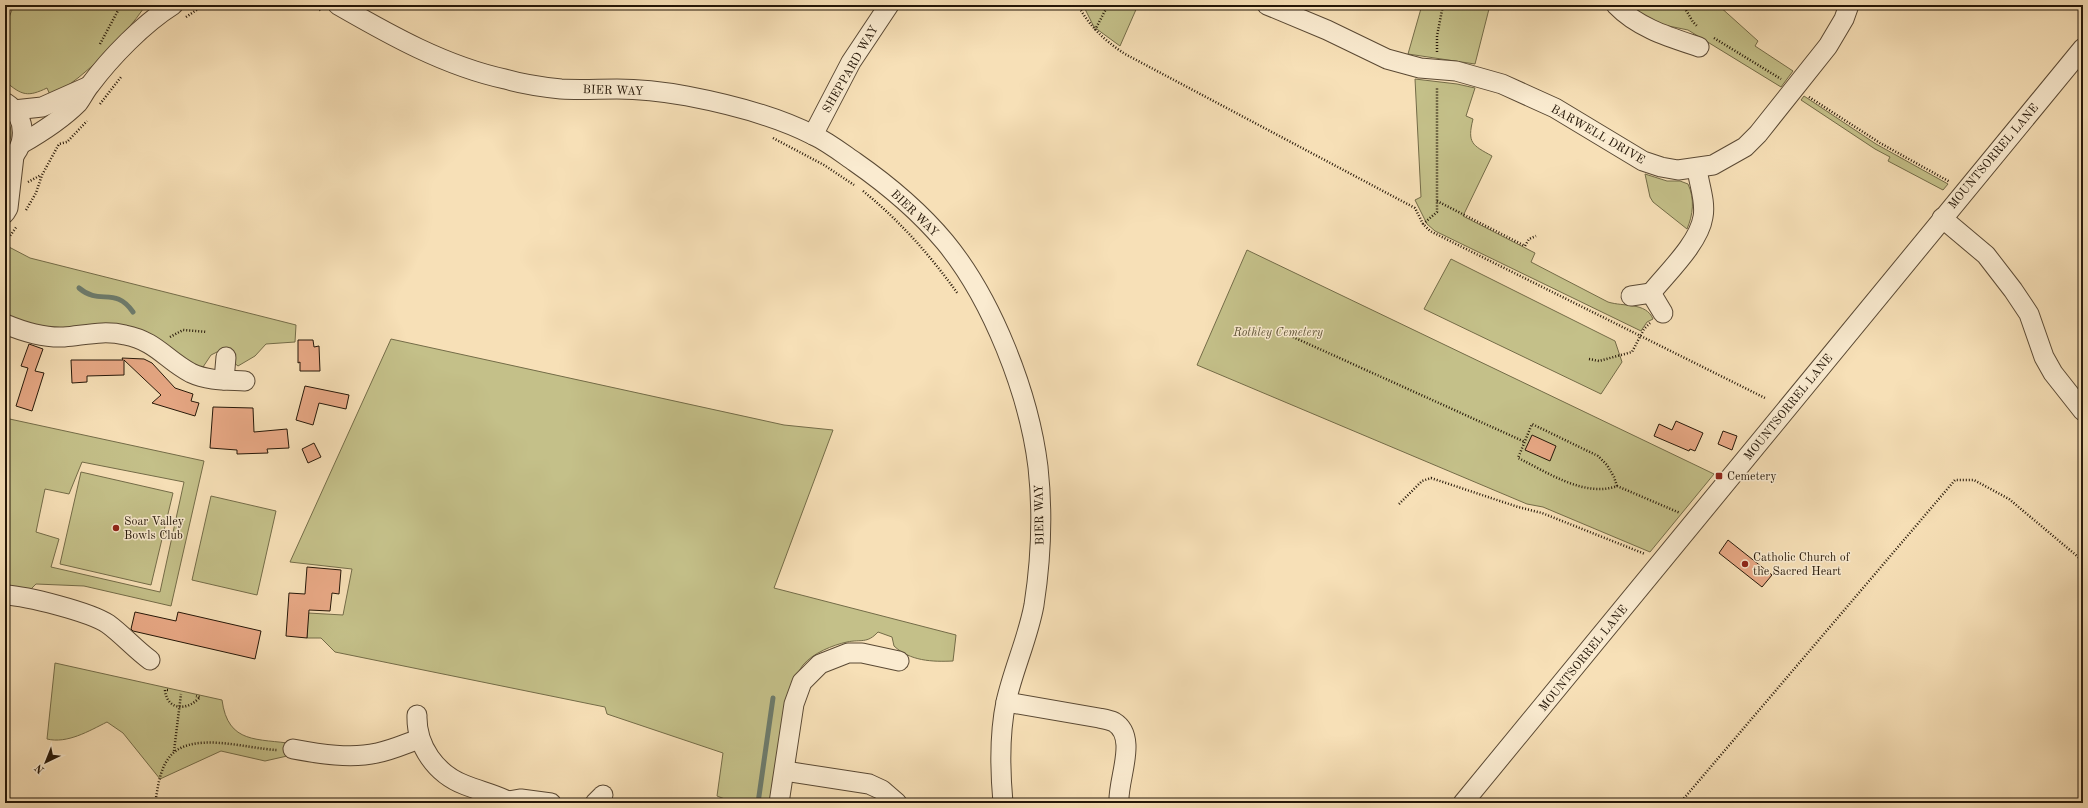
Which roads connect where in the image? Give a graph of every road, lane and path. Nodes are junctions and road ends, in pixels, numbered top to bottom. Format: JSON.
{"nodes":[{"id":1,"x":121,"y":5,"type":"edge"},
{"id":2,"x":204,"y":5,"type":"edge"},
{"id":3,"x":312,"y":5,"type":"edge"},
{"id":4,"x":889,"y":5,"type":"edge"},
{"id":5,"x":1078,"y":5,"type":"edge"},
{"id":6,"x":1108,"y":5,"type":"edge"},
{"id":7,"x":1267,"y":5,"type":"edge"},
{"id":8,"x":1442,"y":5,"type":"edge"},
{"id":9,"x":1616,"y":5,"type":"edge"},
{"id":10,"x":1683,"y":5,"type":"edge"},
{"id":11,"x":1849,"y":5,"type":"edge"},
{"id":12,"x":333,"y":10,"type":"edge"},
{"id":13,"x":169,"y":11,"type":"edge"},
{"id":14,"x":1095,"y":30,"type":"junction"},
{"id":15,"x":1702,"y":37,"type":"junction"},
{"id":16,"x":99,"y":48,"type":"dead end"},
{"id":17,"x":2083,"y":48,"type":"edge"},
{"id":18,"x":1437,"y":70,"type":"junction"},
{"id":19,"x":126,"y":71,"type":"dead end"},
{"id":20,"x":90,"y":85,"type":"junction"},
{"id":21,"x":1795,"y":87,"type":"junction"},
{"id":22,"x":10,"y":106,"type":"edge"},
{"id":23,"x":97,"y":108,"type":"dead end"},
{"id":24,"x":92,"y":114,"type":"dead end"},
{"id":25,"x":813,"y":134,"type":"junction"},
{"id":26,"x":769,"y":137,"type":"dead end"},
{"id":27,"x":13,"y":154,"type":"edge"},
{"id":28,"x":1696,"y":169,"type":"junction"},
{"id":29,"x":42,"y":175,"type":"dead end"},
{"id":30,"x":1965,"y":190,"type":"junction"},
{"id":31,"x":1437,"y":201,"type":"junction"},
{"id":32,"x":5,"y":213,"type":"edge"},
{"id":33,"x":1942,"y":218,"type":"junction"},
{"id":34,"x":1423,"y":224,"type":"junction"},
{"id":35,"x":1536,"y":236,"type":"dead end"},
{"id":36,"x":1651,"y":293,"type":"junction"},
{"id":37,"x":958,"y":295,"type":"dead end"},
{"id":38,"x":1631,"y":296,"type":"dead end"},
{"id":39,"x":1663,"y":313,"type":"dead end"},
{"id":40,"x":5,"y":324,"type":"edge"},
{"id":41,"x":207,"y":332,"type":"dead end"},
{"id":42,"x":1282,"y":332,"type":"dead end"},
{"id":43,"x":1641,"y":336,"type":"junction"},
{"id":44,"x":160,"y":350,"type":"junction"},
{"id":45,"x":226,"y":357,"type":"dead end"},
{"id":46,"x":1589,"y":359,"type":"dead end"},
{"id":47,"x":224,"y":380,"type":"junction"},
{"id":48,"x":245,"y":381,"type":"dead end"},
{"id":49,"x":1765,"y":398,"type":"dead end"},
{"id":50,"x":2083,"y":411,"type":"edge"},
{"id":51,"x":1525,"y":442,"type":"junction"},
{"id":52,"x":1617,"y":486,"type":"junction"},
{"id":53,"x":1399,"y":504,"type":"dead end"},
{"id":54,"x":1694,"y":522,"type":"junction"},
{"id":55,"x":1662,"y":561,"type":"junction"},
{"id":56,"x":2083,"y":561,"type":"edge"},
{"id":57,"x":5,"y":595,"type":"edge"},
{"id":58,"x":150,"y":660,"type":"dead end"},
{"id":59,"x":899,"y":661,"type":"dead end"},
{"id":60,"x":168,"y":690,"type":"dead end"},
{"id":61,"x":181,"y":694,"type":"dead end"},
{"id":62,"x":196,"y":696,"type":"dead end"},
{"id":63,"x":1006,"y":702,"type":"junction"},
{"id":64,"x":180,"y":707,"type":"junction"},
{"id":65,"x":417,"y":715,"type":"dead end"},
{"id":66,"x":419,"y":739,"type":"junction"},
{"id":67,"x":174,"y":751,"type":"junction"},
{"id":68,"x":305,"y":756,"type":"joint"},
{"id":69,"x":785,"y":771,"type":"junction"},
{"id":70,"x":508,"y":802,"type":"edge"},
{"id":71,"x":155,"y":803,"type":"edge"},
{"id":72,"x":551,"y":803,"type":"edge"},
{"id":73,"x":780,"y":803,"type":"edge"},
{"id":74,"x":897,"y":803,"type":"edge"},
{"id":75,"x":1003,"y":803,"type":"edge"},
{"id":76,"x":1119,"y":803,"type":"edge"},
{"id":77,"x":1463,"y":803,"type":"edge"},
{"id":78,"x":1680,"y":803,"type":"edge"}],
"edges":[{"from":1,"to":16,"type":"path"},
{"from":2,"to":13,"type":"path"},
{"from":3,"to":12,"type":"path"},
{"from":4,"to":25,"type":"street","name":"SHEPPARD WAY"},
{"from":5,"to":14,"type":"path"},
{"from":6,"to":14,"type":"path"},
{"from":7,"to":18,"type":"street","name":"BARWELL DRIVE"},
{"from":8,"to":18,"type":"path"},
{"from":9,"to":15,"type":"street"},
{"from":10,"to":15,"type":"path"},
{"from":11,"to":21,"type":"street"},
{"from":12,"to":25,"type":"street","name":"BIER WAY"},
{"from":13,"to":20,"type":"street"},
{"from":14,"to":34,"type":"path"},
{"from":15,"to":21,"type":"path"},
{"from":17,"to":30,"type":"street","name":"MOUNTSORREL LANE"},
{"from":18,"to":28,"type":"street","name":"BARWELL DRIVE"},
{"from":18,"to":31,"type":"path"},
{"from":19,"to":23,"type":"path"},
{"from":20,"to":22,"type":"street"},
{"from":20,"to":27,"type":"street"},
{"from":21,"to":28,"type":"street","name":"BARWELL DRIVE"},
{"from":21,"to":30,"type":"path"},
{"from":22,"to":27,"type":"street"},
{"from":24,"to":29,"type":"path"},
{"from":25,"to":63,"type":"street","name":"BIER WAY"},
{"from":26,"to":37,"type":"path"},
{"from":27,"to":32,"type":"street"},
{"from":28,"to":36,"type":"street"},
{"from":30,"to":33,"type":"street","name":"MOUNTSORREL LANE"},
{"from":31,"to":34,"type":"path"},
{"from":31,"to":35,"type":"path"},
{"from":33,"to":50,"type":"street"},
{"from":33,"to":54,"type":"street","name":"MOUNTSORREL LANE"},
{"from":34,"to":43,"type":"path"},
{"from":36,"to":38,"type":"street"},
{"from":36,"to":39,"type":"street"},
{"from":40,"to":44,"type":"street"},
{"from":41,"to":44,"type":"path"},
{"from":42,"to":51,"type":"path"},
{"from":43,"to":46,"type":"path"},
{"from":43,"to":49,"type":"path"},
{"from":44,"to":47,"type":"street"},
{"from":45,"to":47,"type":"street"},
{"from":47,"to":48,"type":"street"},
{"from":51,"to":52,"type":"path"},
{"from":51,"to":52,"type":"path"},
{"from":52,"to":54,"type":"path"},
{"from":53,"to":55,"type":"path"},
{"from":54,"to":55,"type":"street","name":"MOUNTSORREL LANE"},
{"from":55,"to":77,"type":"street","name":"MOUNTSORREL LANE"},
{"from":56,"to":78,"type":"path"},
{"from":57,"to":58,"type":"street"},
{"from":59,"to":69,"type":"street"},
{"from":60,"to":64,"type":"path"},
{"from":61,"to":64,"type":"path"},
{"from":62,"to":64,"type":"path"},
{"from":63,"to":75,"type":"street","name":"BIER WAY"},
{"from":63,"to":76,"type":"street"},
{"from":64,"to":67,"type":"path"},
{"from":65,"to":66,"type":"street"},
{"from":66,"to":68,"type":"street"},
{"from":66,"to":70,"type":"street"},
{"from":67,"to":68,"type":"path"},
{"from":67,"to":71,"type":"path"},
{"from":69,"to":73,"type":"street"},
{"from":69,"to":74,"type":"street"},
{"from":70,"to":72,"type":"street"}]}
